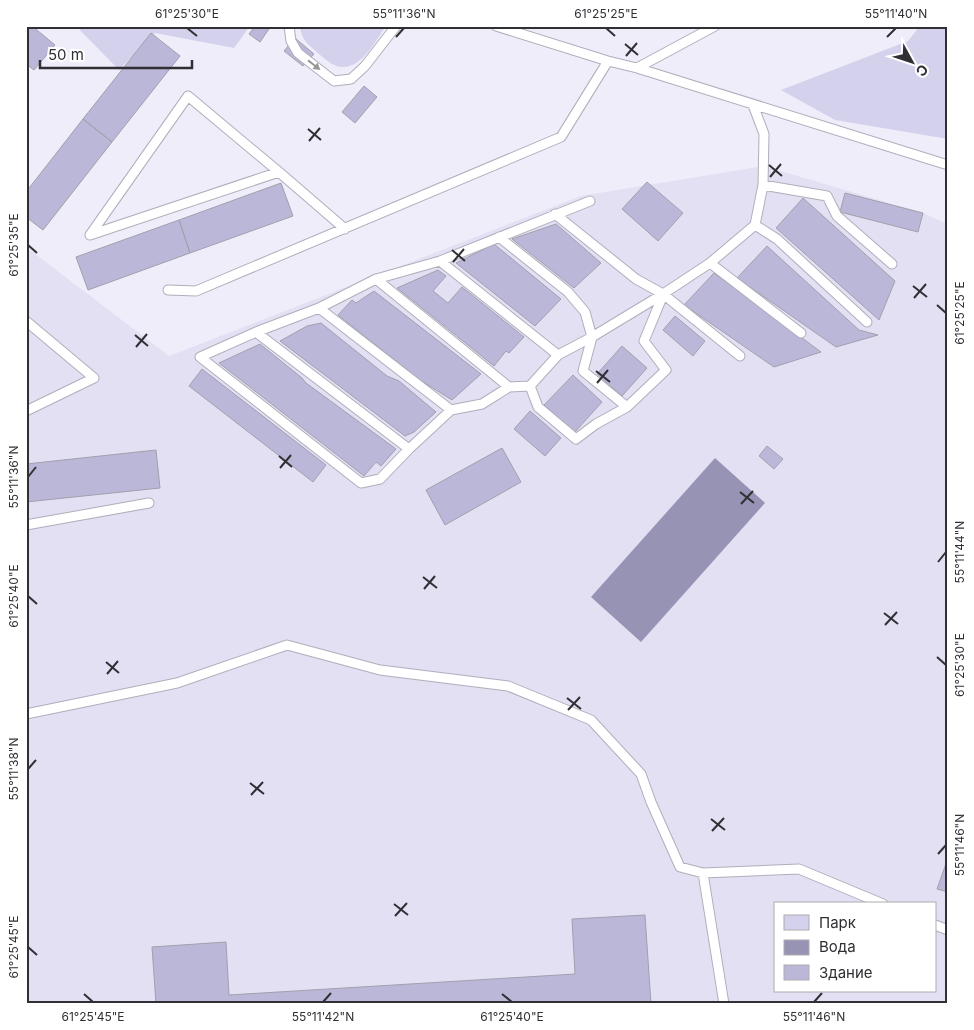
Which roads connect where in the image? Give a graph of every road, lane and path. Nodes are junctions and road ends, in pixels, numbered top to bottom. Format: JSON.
{"nodes":[{"id":1,"x":289,"y":26,"type":"edge"},
{"id":2,"x":396,"y":26,"type":"edge"},
{"id":3,"x":496,"y":26,"type":"edge"},
{"id":4,"x":715,"y":26,"type":"edge"},
{"id":5,"x":608,"y":61,"type":"junction"},
{"id":6,"x":637,"y":68,"type":"junction"},
{"id":7,"x":754,"y":105,"type":"junction"},
{"id":8,"x":948,"y":165,"type":"edge"},
{"id":9,"x":279,"y":172,"type":"junction"},
{"id":10,"x":763,"y":185,"type":"junction"},
{"id":11,"x":590,"y":201,"type":"dead end"},
{"id":12,"x":555,"y":214,"type":"junction"},
{"id":13,"x":755,"y":225,"type":"junction"},
{"id":14,"x":344,"y":229,"type":"junction"},
{"id":15,"x":499,"y":237,"type":"junction"},
{"id":16,"x":440,"y":261,"type":"junction"},
{"id":17,"x":710,"y":263,"type":"junction"},
{"id":18,"x":892,"y":264,"type":"dead end"},
{"id":19,"x":376,"y":279,"type":"junction"},
{"id":20,"x":168,"y":290,"type":"dead end"},
{"id":21,"x":663,"y":294,"type":"junction"},
{"id":22,"x":319,"y":308,"type":"junction"},
{"id":23,"x":26,"y":321,"type":"edge"},
{"id":24,"x":867,"y":322,"type":"dead end"},
{"id":25,"x":256,"y":332,"type":"junction"},
{"id":26,"x":801,"y":333,"type":"dead end"},
{"id":27,"x":592,"y":337,"type":"junction"},
{"id":28,"x":558,"y":355,"type":"junction"},
{"id":29,"x":740,"y":356,"type":"dead end"},
{"id":30,"x":530,"y":386,"type":"junction"},
{"id":31,"x":509,"y":387,"type":"junction"},
{"id":32,"x":627,"y":407,"type":"junction"},
{"id":33,"x":451,"y":410,"type":"junction"},
{"id":34,"x":26,"y":411,"type":"edge"},
{"id":35,"x":409,"y":449,"type":"junction"},
{"id":36,"x":149,"y":503,"type":"dead end"},
{"id":37,"x":26,"y":525,"type":"edge"},
{"id":38,"x":26,"y":714,"type":"edge"},
{"id":39,"x":703,"y":873,"type":"junction"},
{"id":40,"x":878,"y":902,"type":"edge"},
{"id":41,"x":936,"y":925,"type":"edge"},
{"id":42,"x":948,"y":930,"type":"edge"},
{"id":43,"x":724,"y":1004,"type":"edge"}],
"edges":[{"from":1,"to":2,"type":"lane","one_way":true},
{"from":3,"to":5,"type":"lane"},
{"from":4,"to":6,"type":"lane"},
{"from":5,"to":6,"type":"lane"},
{"from":5,"to":14,"type":"lane"},
{"from":6,"to":7,"type":"lane"},
{"from":7,"to":8,"type":"lane"},
{"from":7,"to":10,"type":"lane"},
{"from":9,"to":9,"type":"lane"},
{"from":9,"to":14,"type":"lane"},
{"from":10,"to":13,"type":"lane"},
{"from":10,"to":18,"type":"lane"},
{"from":11,"to":12,"type":"lane"},
{"from":12,"to":15,"type":"lane"},
{"from":12,"to":21,"type":"lane"},
{"from":13,"to":17,"type":"lane"},
{"from":13,"to":24,"type":"lane"},
{"from":14,"to":20,"type":"lane"},
{"from":15,"to":16,"type":"lane"},
{"from":15,"to":27,"type":"lane"},
{"from":16,"to":19,"type":"lane"},
{"from":16,"to":28,"type":"lane"},
{"from":17,"to":21,"type":"lane"},
{"from":17,"to":26,"type":"lane"},
{"from":19,"to":22,"type":"lane"},
{"from":19,"to":31,"type":"lane"},
{"from":21,"to":27,"type":"lane"},
{"from":21,"to":29,"type":"lane"},
{"from":21,"to":32,"type":"lane"},
{"from":22,"to":25,"type":"lane"},
{"from":22,"to":33,"type":"lane"},
{"from":23,"to":34,"type":"lane"},
{"from":25,"to":35,"type":"lane"},
{"from":25,"to":35,"type":"lane"},
{"from":27,"to":28,"type":"lane"},
{"from":27,"to":32,"type":"lane"},
{"from":28,"to":30,"type":"lane"},
{"from":30,"to":31,"type":"lane"},
{"from":30,"to":32,"type":"lane"},
{"from":31,"to":33,"type":"lane"},
{"from":33,"to":35,"type":"lane"},
{"from":36,"to":37,"type":"lane"},
{"from":38,"to":39,"type":"lane"},
{"from":39,"to":40,"type":"lane"},
{"from":39,"to":43,"type":"lane"},
{"from":41,"to":42,"type":"lane"}]}
